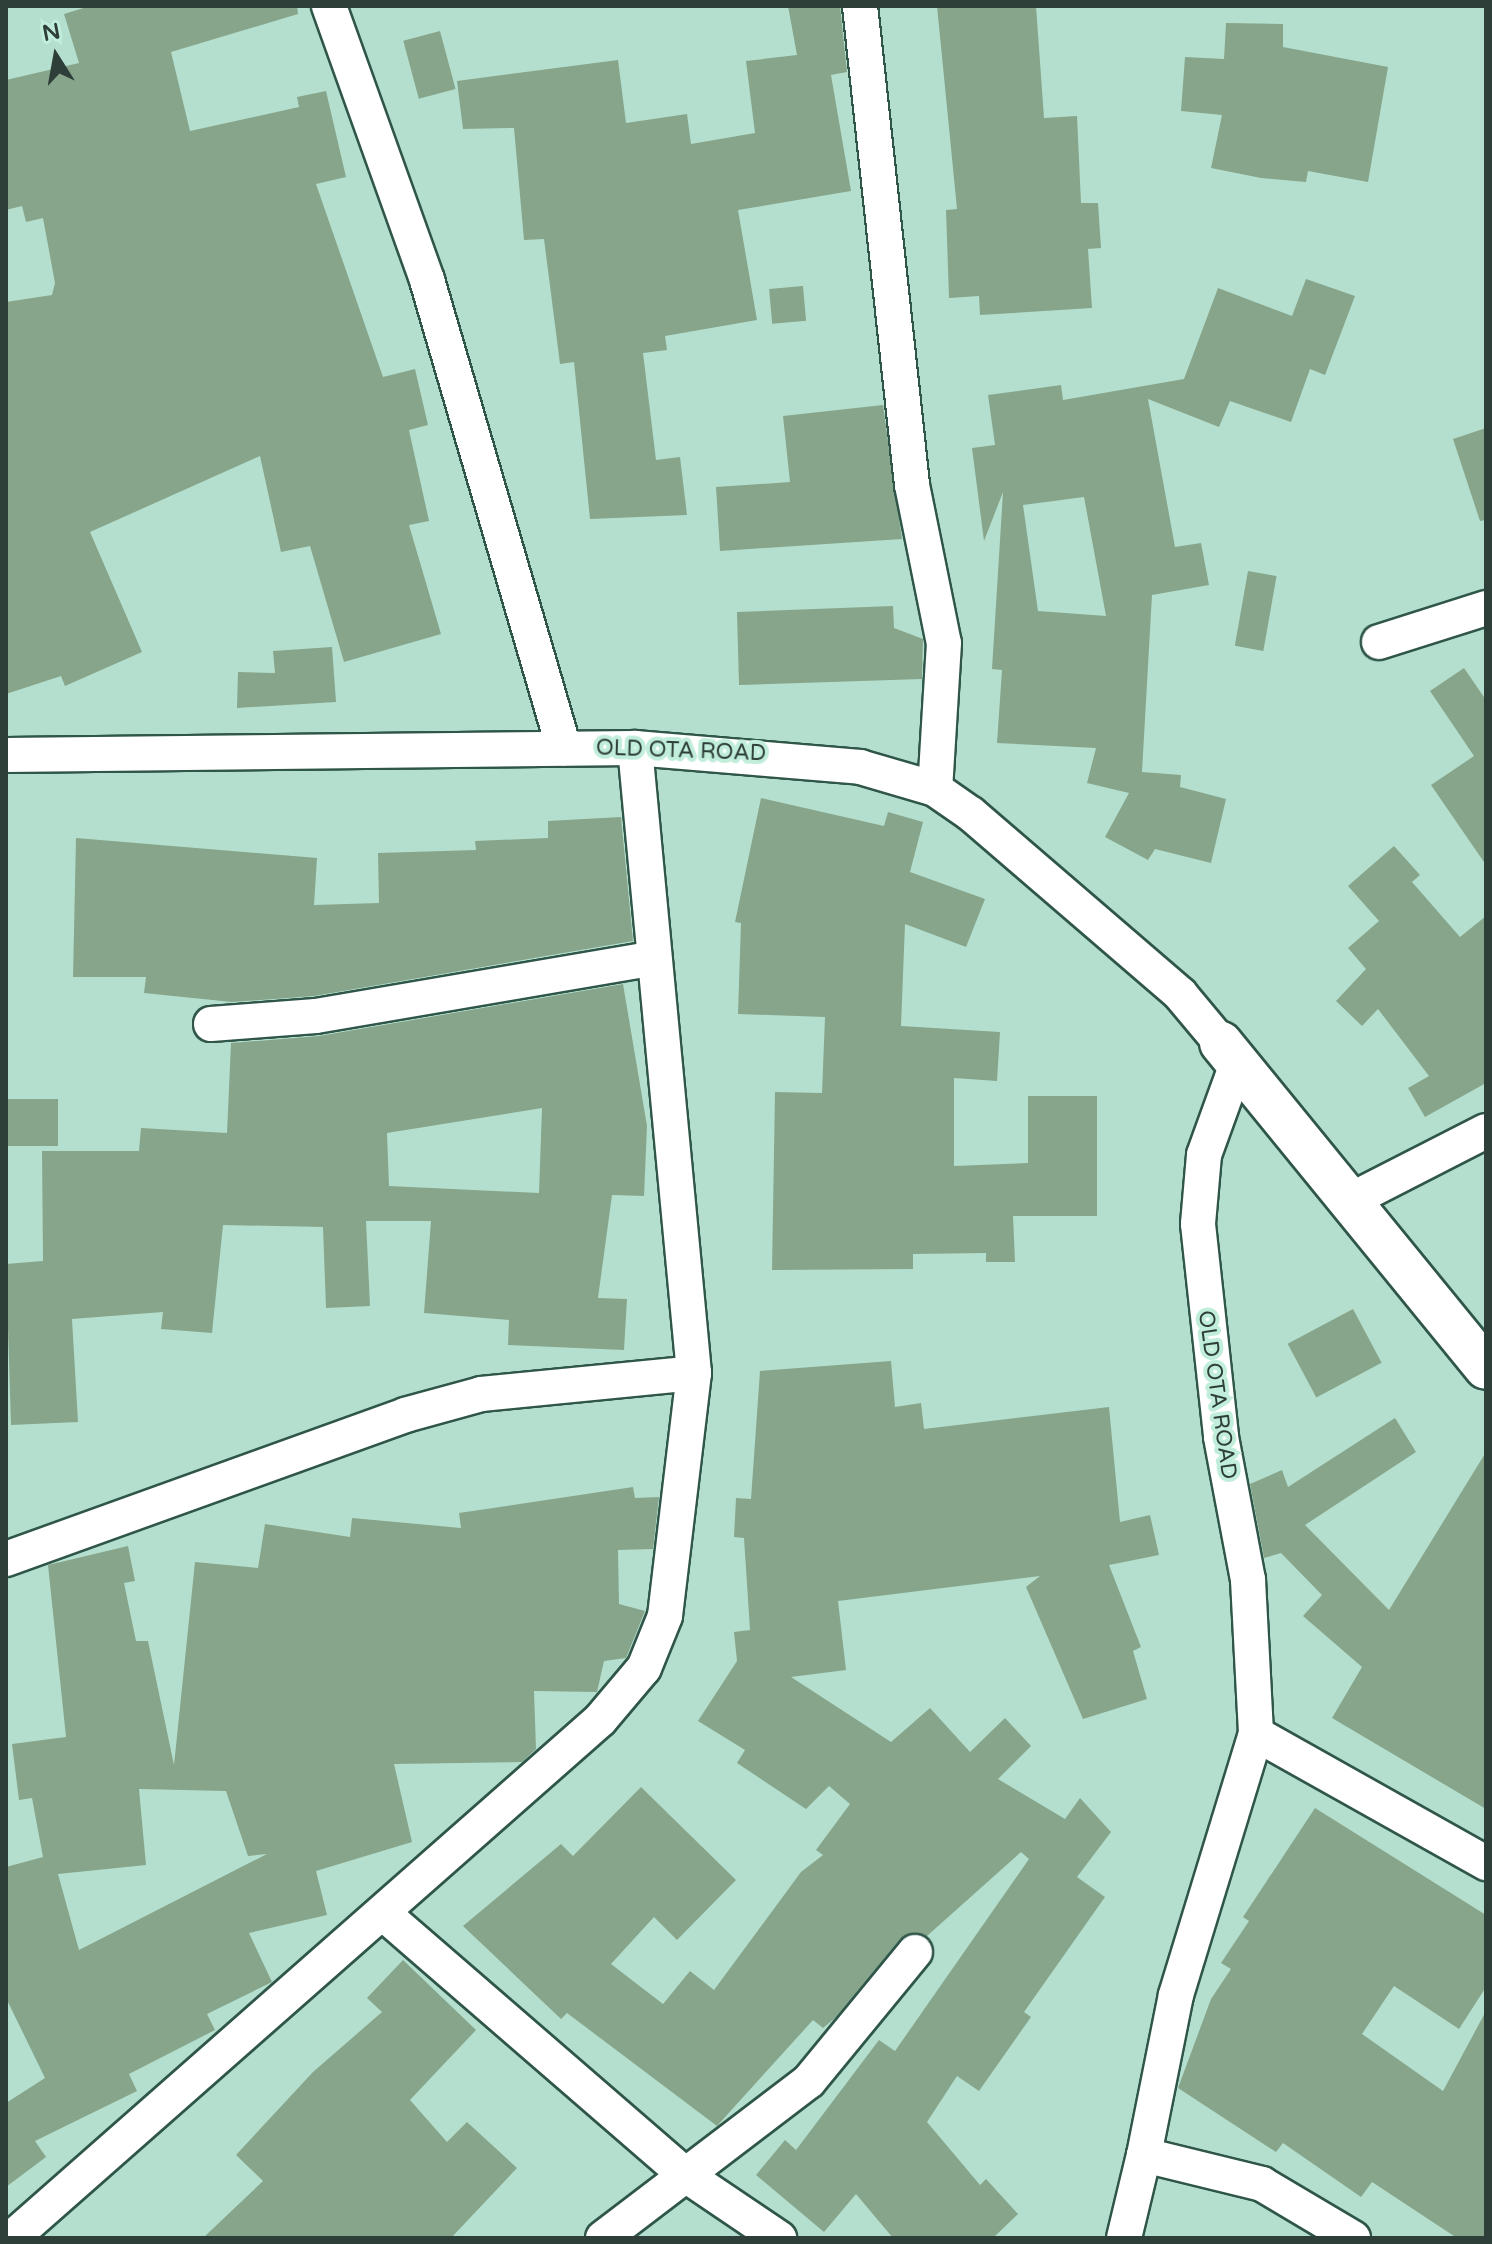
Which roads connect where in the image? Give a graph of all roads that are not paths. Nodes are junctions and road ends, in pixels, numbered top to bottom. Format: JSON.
{"nodes":[{"id":1,"x":329,"y":6,"type":"edge"},
{"id":2,"x":860,"y":6,"type":"edge"},
{"id":3,"x":1486,"y":608,"type":"edge"},
{"id":4,"x":1379,"y":642,"type":"dead end"},
{"id":5,"x":564,"y":748,"type":"junction"},
{"id":6,"x":635,"y":748,"type":"junction"},
{"id":7,"x":6,"y":755,"type":"edge"},
{"id":8,"x":935,"y":789,"type":"junction"},
{"id":9,"x":654,"y":958,"type":"junction"},
{"id":10,"x":211,"y":1024,"type":"dead end"},
{"id":11,"x":1229,"y":1052,"type":"junction"},
{"id":12,"x":1486,"y":1131,"type":"edge"},
{"id":13,"x":1353,"y":1199,"type":"junction"},
{"id":14,"x":1486,"y":1368,"type":"edge"},
{"id":15,"x":694,"y":1373,"type":"junction"},
{"id":16,"x":6,"y":1559,"type":"edge"},
{"id":17,"x":1256,"y":1734,"type":"junction"},
{"id":18,"x":1486,"y":1863,"type":"edge"},
{"id":19,"x":384,"y":1914,"type":"junction"},
{"id":20,"x":915,"y":1952,"type":"dead end"},
{"id":21,"x":1144,"y":2155,"type":"junction"},
{"id":22,"x":684,"y":2174,"type":"junction"},
{"id":23,"x":12,"y":2238,"type":"edge"},
{"id":24,"x":603,"y":2238,"type":"edge"},
{"id":25,"x":779,"y":2238,"type":"edge"},
{"id":26,"x":1124,"y":2238,"type":"edge"},
{"id":27,"x":1353,"y":2238,"type":"edge"}],
"edges":[{"from":1,"to":5,"type":"street"},
{"from":2,"to":8,"type":"street"},
{"from":3,"to":4,"type":"street"},
{"from":5,"to":6,"type":"street","name":"OLD OTA ROAD"},
{"from":5,"to":7,"type":"street","name":"OLD OTA ROAD"},
{"from":6,"to":8,"type":"street","name":"OLD OTA ROAD"},
{"from":6,"to":9,"type":"street"},
{"from":8,"to":11,"type":"street","name":"OLD OTA ROAD"},
{"from":9,"to":10,"type":"street"},
{"from":9,"to":15,"type":"street"},
{"from":11,"to":13,"type":"street","name":"OLD OTA ROAD"},
{"from":11,"to":17,"type":"street","name":"OLD OTA ROAD"},
{"from":12,"to":13,"type":"street"},
{"from":13,"to":14,"type":"street","name":"OLD OTA ROAD"},
{"from":15,"to":16,"type":"street"},
{"from":15,"to":19,"type":"street"},
{"from":17,"to":18,"type":"street"},
{"from":17,"to":21,"type":"street"},
{"from":19,"to":22,"type":"street"},
{"from":19,"to":23,"type":"street"},
{"from":20,"to":22,"type":"street"},
{"from":21,"to":26,"type":"street"},
{"from":21,"to":27,"type":"street"},
{"from":22,"to":24,"type":"street"},
{"from":22,"to":25,"type":"street"}]}
